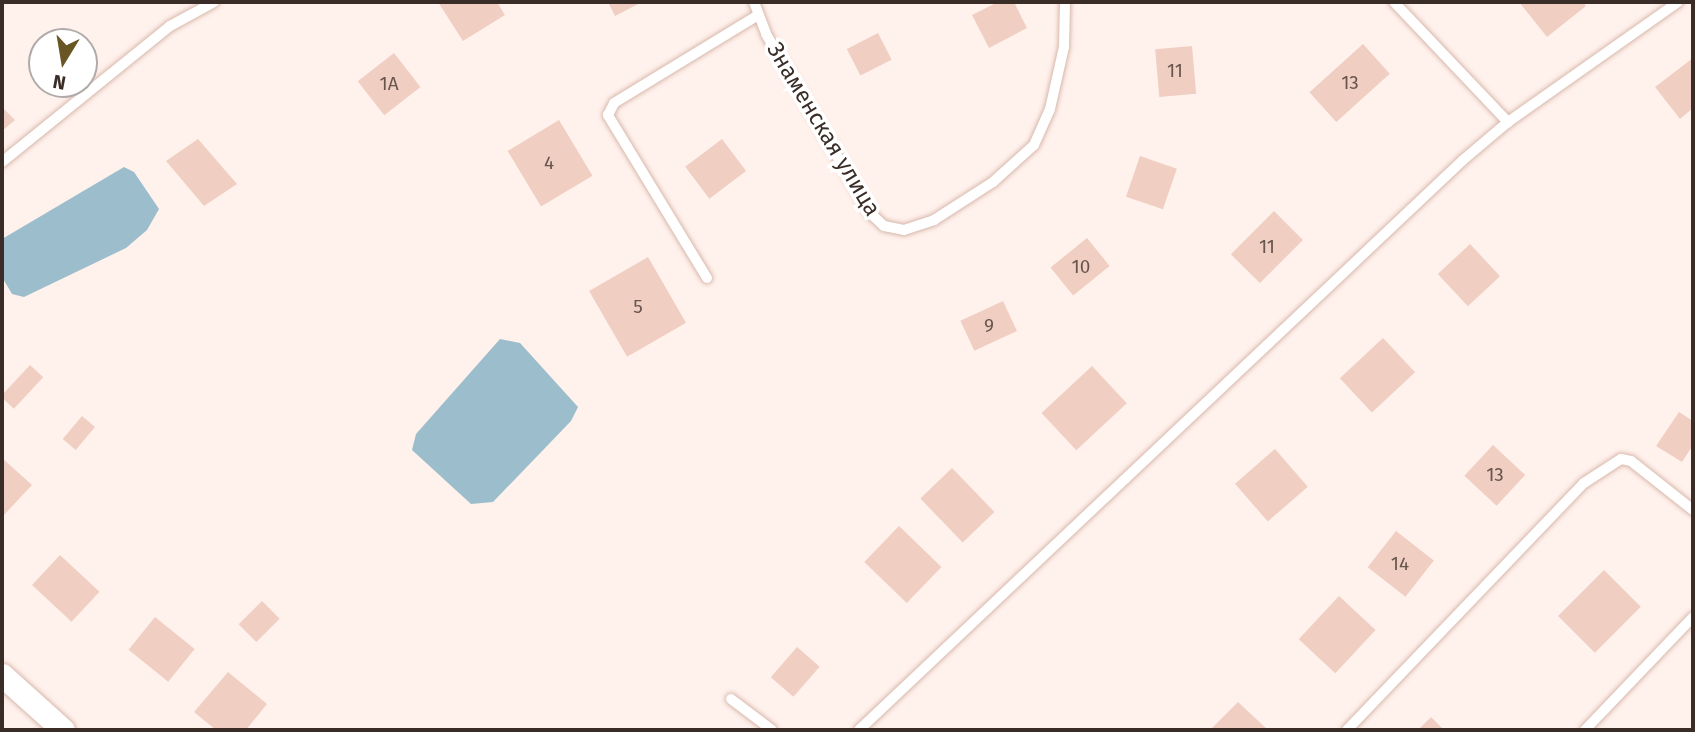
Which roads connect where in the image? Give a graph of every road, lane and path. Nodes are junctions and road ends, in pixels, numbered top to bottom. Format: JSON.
{"nodes":[{"id":1,"x":214,"y":2,"type":"edge"},
{"id":2,"x":754,"y":2,"type":"edge"},
{"id":3,"x":1065,"y":2,"type":"edge"},
{"id":4,"x":1394,"y":2,"type":"edge"},
{"id":5,"x":1678,"y":2,"type":"edge"},
{"id":6,"x":758,"y":15,"type":"junction"},
{"id":7,"x":1508,"y":122,"type":"junction"},
{"id":8,"x":2,"y":162,"type":"edge"},
{"id":9,"x":707,"y":278,"type":"dead end"},
{"id":10,"x":1693,"y":510,"type":"edge"},
{"id":11,"x":1693,"y":617,"type":"edge"},
{"id":12,"x":2,"y":675,"type":"edge"},
{"id":13,"x":731,"y":699,"type":"dead end"},
{"id":14,"x":63,"y":730,"type":"edge"},
{"id":15,"x":772,"y":730,"type":"edge"},
{"id":16,"x":859,"y":730,"type":"edge"},
{"id":17,"x":1347,"y":730,"type":"edge"},
{"id":18,"x":1585,"y":730,"type":"edge"}],
"edges":[{"from":1,"to":8,"type":"lane"},
{"from":2,"to":6,"type":"lane","name":"Знаменская улица"},
{"from":3,"to":6,"type":"lane","name":"Знаменская улица"},
{"from":4,"to":7,"type":"lane"},
{"from":5,"to":7,"type":"lane"},
{"from":6,"to":9,"type":"lane"},
{"from":7,"to":16,"type":"lane"},
{"from":10,"to":17,"type":"lane"},
{"from":11,"to":18,"type":"lane"},
{"from":12,"to":14,"type":"street"},
{"from":13,"to":15,"type":"lane"}]}
